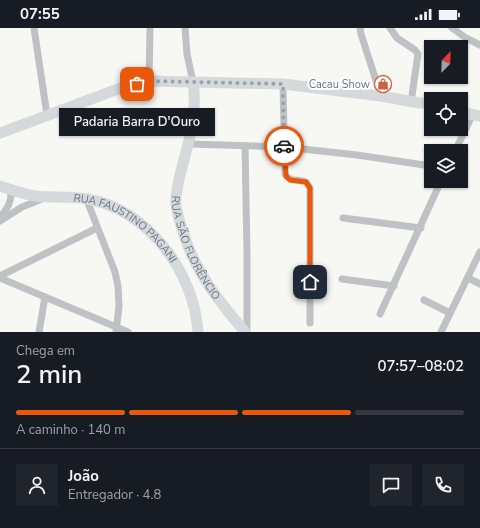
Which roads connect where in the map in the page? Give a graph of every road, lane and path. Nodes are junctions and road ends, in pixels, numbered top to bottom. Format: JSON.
{"nodes":[{"id":1,"x":34,"y":28,"type":"edge"},
{"id":2,"x":150,"y":28,"type":"edge"},
{"id":3,"x":185,"y":28,"type":"edge"},
{"id":4,"x":360,"y":28,"type":"edge"},
{"id":5,"x":390,"y":28,"type":"edge"},
{"id":6,"x":452,"y":28,"type":"edge"},
{"id":7,"x":480,"y":45,"type":"edge"},
{"id":8,"x":149,"y":81,"type":"junction"},
{"id":9,"x":193,"y":82,"type":"junction"},
{"id":10,"x":283,"y":84,"type":"junction"},
{"id":11,"x":381,"y":96,"type":"junction"},
{"id":12,"x":415,"y":103,"type":"junction"},
{"id":13,"x":424,"y":103,"type":"edge"},
{"id":14,"x":424,"y":106,"type":"edge"},
{"id":15,"x":468,"y":109,"type":"edge"},
{"id":16,"x":468,"y":112,"type":"edge"},
{"id":17,"x":478,"y":113,"type":"edge"},
{"id":18,"x":47,"y":115,"type":"junction"},
{"id":19,"x":0,"y":133,"type":"edge"},
{"id":20,"x":189,"y":144,"type":"junction"},
{"id":21,"x":459,"y":144,"type":"edge"},
{"id":22,"x":245,"y":146,"type":"junction"},
{"id":23,"x":284,"y":147,"type":"junction"},
{"id":24,"x":424,"y":165,"type":"edge"},
{"id":25,"x":0,"y":186,"type":"edge"},
{"id":26,"x":438,"y":188,"type":"edge"},
{"id":27,"x":11,"y":190,"type":"junction"},
{"id":28,"x":48,"y":197,"type":"junction"},
{"id":29,"x":86,"y":198,"type":"junction"},
{"id":30,"x":0,"y":217,"type":"edge"},
{"id":31,"x":343,"y":218,"type":"dead end"},
{"id":32,"x":0,"y":221,"type":"edge"},
{"id":33,"x":97,"y":228,"type":"junction"},
{"id":34,"x":421,"y":228,"type":"junction"},
{"id":35,"x":480,"y":252,"type":"edge"},
{"id":36,"x":194,"y":262,"type":"junction"},
{"id":37,"x":178,"y":268,"type":"junction"},
{"id":38,"x":0,"y":277,"type":"edge"},
{"id":39,"x":468,"y":278,"type":"junction"},
{"id":40,"x":342,"y":279,"type":"dead end"},
{"id":41,"x":205,"y":280,"type":"junction"},
{"id":42,"x":480,"y":284,"type":"edge"},
{"id":43,"x":394,"y":286,"type":"junction"},
{"id":44,"x":189,"y":294,"type":"junction"},
{"id":45,"x":45,"y":297,"type":"junction"},
{"id":46,"x":424,"y":300,"type":"dead end"},
{"id":47,"x":450,"y":313,"type":"junction"},
{"id":48,"x":380,"y":314,"type":"dead end"},
{"id":49,"x":310,"y":323,"type":"dead end"},
{"id":50,"x":116,"y":330,"type":"edge"},
{"id":51,"x":39,"y":332,"type":"edge"},
{"id":52,"x":128,"y":332,"type":"edge"},
{"id":53,"x":198,"y":332,"type":"edge"},
{"id":54,"x":246,"y":332,"type":"edge"},
{"id":55,"x":441,"y":332,"type":"edge"}],
"edges":[{"from":1,"to":18,"type":"street"},
{"from":2,"to":8,"type":"street"},
{"from":3,"to":9,"type":"street"},
{"from":4,"to":11,"type":"street"},
{"from":5,"to":12,"type":"street"},
{"from":6,"to":7,"type":"street"},
{"from":8,"to":9,"type":"street"},
{"from":8,"to":18,"type":"street"},
{"from":9,"to":10,"type":"street"},
{"from":9,"to":20,"type":"street","name":"RUA SÃO FLORÊNCIO"},
{"from":10,"to":11,"type":"street"},
{"from":10,"to":23,"type":"street"},
{"from":11,"to":12,"type":"street"},
{"from":12,"to":13,"type":"street"},
{"from":12,"to":14,"type":"street"},
{"from":15,"to":17,"type":"street"},
{"from":16,"to":17,"type":"street"},
{"from":17,"to":21,"type":"street"},
{"from":18,"to":19,"type":"street"},
{"from":20,"to":22,"type":"street"},
{"from":20,"to":36,"type":"street","name":"RUA SÃO FLORÊNCIO"},
{"from":22,"to":23,"type":"street"},
{"from":22,"to":54,"type":"street"},
{"from":23,"to":24,"type":"street"},
{"from":23,"to":49,"type":"street"},
{"from":25,"to":27,"type":"street","name":"RUA FAUSTINO PAGANI"},
{"from":26,"to":34,"type":"street"},
{"from":27,"to":28,"type":"street","name":"RUA FAUSTINO PAGANI"},
{"from":27,"to":30,"type":"street"},
{"from":28,"to":29,"type":"street","name":"RUA FAUSTINO PAGANI"},
{"from":28,"to":32,"type":"street"},
{"from":29,"to":33,"type":"street"},
{"from":29,"to":37,"type":"street","name":"RUA FAUSTINO PAGANI"},
{"from":31,"to":34,"type":"street"},
{"from":33,"to":38,"type":"street"},
{"from":33,"to":50,"type":"street"},
{"from":34,"to":43,"type":"street"},
{"from":35,"to":39,"type":"street"},
{"from":36,"to":37,"type":"street"},
{"from":36,"to":41,"type":"street","name":"RUA SÃO FLORÊNCIO"},
{"from":37,"to":44,"type":"street","name":"RUA FAUSTINO PAGANI"},
{"from":38,"to":45,"type":"street"},
{"from":39,"to":42,"type":"street"},
{"from":39,"to":47,"type":"street"},
{"from":40,"to":43,"type":"street"},
{"from":41,"to":44,"type":"street"},
{"from":41,"to":54,"type":"street","name":"RUA SÃO FLORÊNCIO"},
{"from":43,"to":48,"type":"street"},
{"from":44,"to":53,"type":"street","name":"RUA FAUSTINO PAGANI"},
{"from":45,"to":50,"type":"street"},
{"from":45,"to":51,"type":"street"},
{"from":46,"to":47,"type":"street"},
{"from":47,"to":55,"type":"street"},
{"from":50,"to":52,"type":"street"}]}
